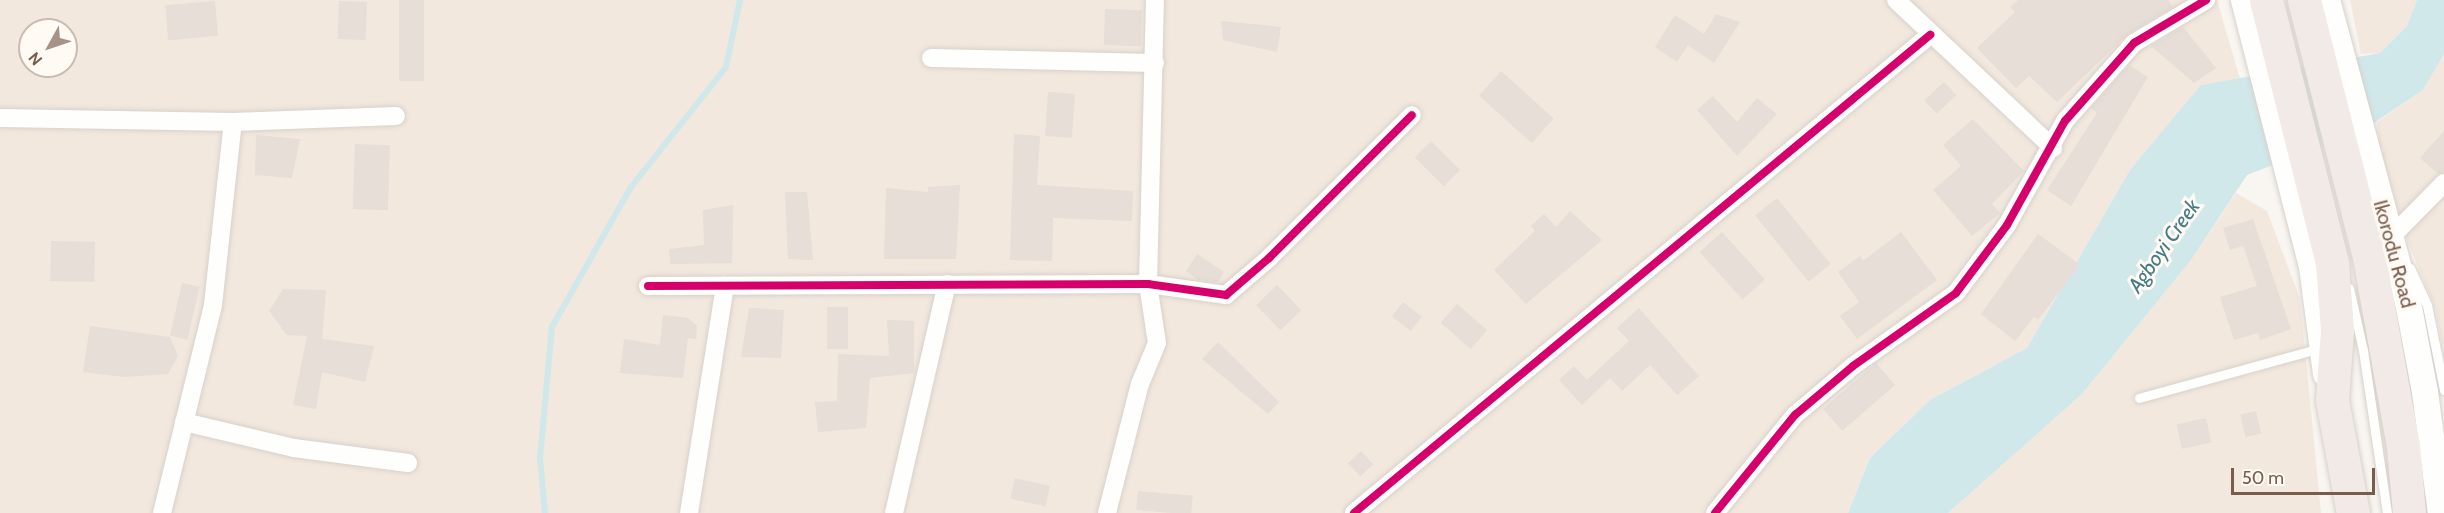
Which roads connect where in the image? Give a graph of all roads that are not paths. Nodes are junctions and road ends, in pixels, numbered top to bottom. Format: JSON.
{"nodes":[{"id":1,"x":1155,"y":0,"type":"edge"},
{"id":2,"x":1896,"y":0,"type":"edge"},
{"id":3,"x":2205,"y":0,"type":"edge"},
{"id":4,"x":2244,"y":0,"type":"edge"},
{"id":5,"x":2266,"y":0,"type":"edge"},
{"id":6,"x":2277,"y":0,"type":"edge"},
{"id":7,"x":2292,"y":0,"type":"edge"},
{"id":8,"x":2300,"y":25,"type":"edge"},
{"id":9,"x":1930,"y":35,"type":"junction"},
{"id":10,"x":931,"y":58,"type":"dead end"},
{"id":11,"x":1155,"y":63,"type":"junction"},
{"id":12,"x":1412,"y":115,"type":"dead end"},
{"id":13,"x":396,"y":116,"type":"dead end"},
{"id":14,"x":0,"y":118,"type":"edge"},
{"id":15,"x":233,"y":122,"type":"junction"},
{"id":16,"x":2053,"y":147,"type":"junction"},
{"id":17,"x":2332,"y":182,"type":"junction"},
{"id":18,"x":2444,"y":183,"type":"edge"},
{"id":19,"x":2390,"y":238,"type":"junction"},
{"id":20,"x":947,"y":284,"type":"junction"},
{"id":21,"x":1148,"y":284,"type":"junction"},
{"id":22,"x":648,"y":286,"type":"dead end"},
{"id":23,"x":725,"y":286,"type":"junction"},
{"id":24,"x":2320,"y":348,"type":"junction"},
{"id":25,"x":2444,"y":390,"type":"edge"},
{"id":26,"x":2139,"y":398,"type":"dead end"},
{"id":27,"x":2332,"y":400,"type":"junction"},
{"id":28,"x":184,"y":422,"type":"junction"},
{"id":29,"x":2403,"y":446,"type":"junction"},
{"id":30,"x":408,"y":463,"type":"dead end"},
{"id":31,"x":2444,"y":475,"type":"edge"},
{"id":32,"x":2438,"y":509,"type":"edge"},
{"id":33,"x":162,"y":513,"type":"edge"},
{"id":34,"x":689,"y":513,"type":"edge"},
{"id":35,"x":894,"y":513,"type":"edge"},
{"id":36,"x":1107,"y":513,"type":"edge"},
{"id":37,"x":1354,"y":513,"type":"edge"},
{"id":38,"x":1715,"y":513,"type":"edge"},
{"id":39,"x":2343,"y":513,"type":"edge"},
{"id":40,"x":2353,"y":513,"type":"edge"},
{"id":41,"x":2387,"y":513,"type":"edge"},
{"id":42,"x":2409,"y":513,"type":"edge"}],
"edges":[{"from":1,"to":11,"type":"street"},
{"from":2,"to":9,"type":"street"},
{"from":3,"to":16,"type":"street"},
{"from":4,"to":8,"type":"street","name":"Ikorodu Road"},
{"from":5,"to":8,"type":"highway","name":"Ikorodu Road"},
{"from":6,"to":8,"type":"lane"},
{"from":7,"to":8,"type":"lane"},
{"from":8,"to":17,"type":"highway","name":"Ikorodu Road"},
{"from":8,"to":17,"type":"street","name":"Ikorodu Road"},
{"from":9,"to":16,"type":"street"},
{"from":9,"to":37,"type":"street"},
{"from":10,"to":11,"type":"street"},
{"from":11,"to":21,"type":"street"},
{"from":12,"to":21,"type":"street"},
{"from":13,"to":15,"type":"street"},
{"from":14,"to":15,"type":"street"},
{"from":15,"to":28,"type":"street"},
{"from":16,"to":38,"type":"street"},
{"from":17,"to":19,"type":"street","name":"Ikorodu Road"},
{"from":17,"to":24,"type":"street","name":"Ikorodu Road"},
{"from":17,"to":27,"type":"highway","name":"Ikorodu Road"},
{"from":17,"to":29,"type":"highway","name":"Ikorodu Road"},
{"from":17,"to":41,"type":"lane"},
{"from":18,"to":19,"type":"street"},
{"from":19,"to":25,"type":"lane"},
{"from":19,"to":32,"type":"street","name":"Ikorodu Road"},
{"from":20,"to":21,"type":"street"},
{"from":20,"to":23,"type":"street"},
{"from":20,"to":35,"type":"street"},
{"from":21,"to":36,"type":"street"},
{"from":22,"to":23,"type":"street"},
{"from":23,"to":34,"type":"street"},
{"from":24,"to":26,"type":"lane"},
{"from":24,"to":27,"type":"street","name":"Ikorodu Road"},
{"from":27,"to":39,"type":"street","name":"Ikorodu Road"},
{"from":27,"to":40,"type":"highway","name":"Ikorodu Road"},
{"from":28,"to":30,"type":"street"},
{"from":28,"to":33,"type":"street"},
{"from":29,"to":32,"type":"highway"},
{"from":29,"to":42,"type":"highway","name":"Ikorodu Road"},
{"from":31,"to":32,"type":"lane"}]}
